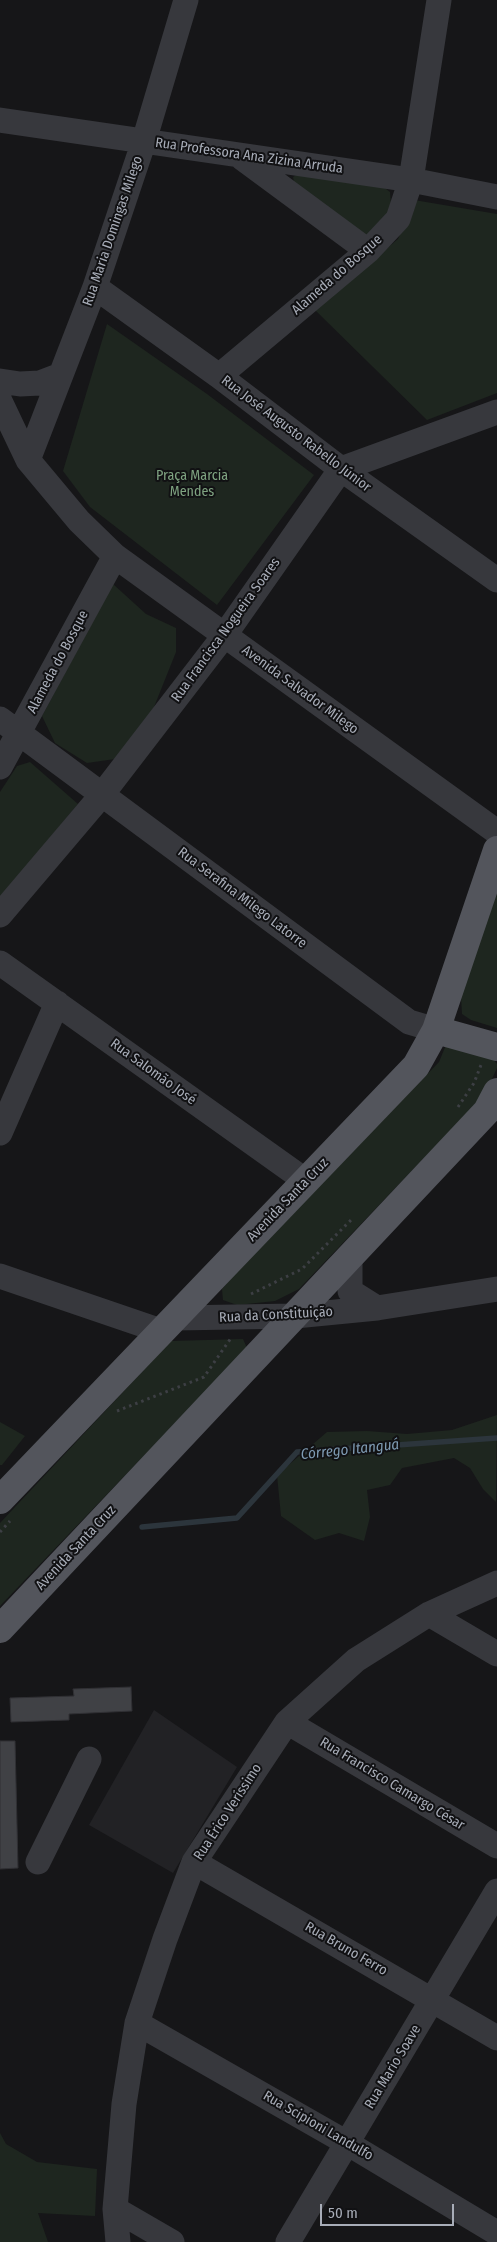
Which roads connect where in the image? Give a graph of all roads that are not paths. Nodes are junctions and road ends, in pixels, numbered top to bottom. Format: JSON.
{"nodes":[{"id":1,"x":186,"y":0,"type":"edge"},
{"id":2,"x":439,"y":0,"type":"edge"},
{"id":3,"x":0,"y":120,"type":"edge"},
{"id":4,"x":144,"y":140,"type":"junction"},
{"id":5,"x":237,"y":154,"type":"junction"},
{"id":6,"x":297,"y":163,"type":"junction"},
{"id":7,"x":411,"y":180,"type":"junction"},
{"id":8,"x":284,"y":187,"type":"junction"},
{"id":9,"x":497,"y":197,"type":"edge"},
{"id":10,"x":368,"y":252,"type":"junction"},
{"id":11,"x":95,"y":287,"type":"junction"},
{"id":12,"x":61,"y":375,"type":"junction"},
{"id":13,"x":219,"y":376,"type":"junction"},
{"id":14,"x":0,"y":381,"type":"edge"},
{"id":15,"x":0,"y":401,"type":"edge"},
{"id":16,"x":497,"y":412,"type":"edge"},
{"id":17,"x":28,"y":460,"type":"junction"},
{"id":18,"x":341,"y":469,"type":"junction"},
{"id":19,"x":115,"y":556,"type":"junction"},
{"id":20,"x":497,"y":580,"type":"edge"},
{"id":21,"x":224,"y":636,"type":"junction"},
{"id":22,"x":0,"y":719,"type":"edge"},
{"id":23,"x":19,"y":735,"type":"junction"},
{"id":24,"x":0,"y":767,"type":"edge"},
{"id":25,"x":100,"y":796,"type":"junction"},
{"id":26,"x":497,"y":832,"type":"edge"},
{"id":27,"x":497,"y":850,"type":"edge"},
{"id":28,"x":0,"y":915,"type":"edge"},
{"id":29,"x":0,"y":963,"type":"edge"},
{"id":30,"x":57,"y":1003,"type":"junction"},
{"id":31,"x":436,"y":1030,"type":"junction"},
{"id":32,"x":493,"y":1046,"type":"edge"},
{"id":33,"x":497,"y":1092,"type":"edge"},
{"id":34,"x":0,"y":1133,"type":"edge"},
{"id":35,"x":306,"y":1181,"type":"junction"},
{"id":36,"x":350,"y":1258,"type":"junction"},
{"id":37,"x":0,"y":1276,"type":"edge"},
{"id":38,"x":497,"y":1289,"type":"edge"},
{"id":39,"x":377,"y":1308,"type":"junction"},
{"id":40,"x":295,"y":1316,"type":"junction"},
{"id":41,"x":168,"y":1325,"type":"junction"},
{"id":42,"x":7,"y":1509,"type":"edge"},
{"id":43,"x":497,"y":1583,"type":"edge"},
{"id":44,"x":429,"y":1614,"type":"junction"},
{"id":45,"x":0,"y":1629,"type":"edge"},
{"id":46,"x":497,"y":1654,"type":"edge"},
{"id":47,"x":288,"y":1722,"type":"junction"},
{"id":48,"x":89,"y":1759,"type":"dead end"},
{"id":49,"x":497,"y":1846,"type":"edge"},
{"id":50,"x":38,"y":1862,"type":"dead end"},
{"id":51,"x":194,"y":1862,"type":"junction"},
{"id":52,"x":497,"y":1891,"type":"edge"},
{"id":53,"x":433,"y":2000,"type":"junction"},
{"id":54,"x":137,"y":2022,"type":"junction"},
{"id":55,"x":497,"y":2038,"type":"edge"},
{"id":56,"x":347,"y":2143,"type":"junction"},
{"id":57,"x":115,"y":2209,"type":"junction"},
{"id":58,"x":497,"y":2233,"type":"edge"},
{"id":59,"x":118,"y":2242,"type":"edge"},
{"id":60,"x":172,"y":2242,"type":"edge"},
{"id":61,"x":288,"y":2242,"type":"edge"}],
"edges":[{"from":1,"to":4,"type":"street","name":"Rua Maria Domingas Milego"},
{"from":2,"to":7,"type":"street","name":"Alameda do Bosque"},
{"from":3,"to":4,"type":"street","name":"Rua Professora Ana Zizina Arruda"},
{"from":4,"to":5,"type":"street","name":"Rua Professora Ana Zizina Arruda"},
{"from":4,"to":11,"type":"street","name":"Rua Maria Domingas Milego"},
{"from":5,"to":6,"type":"street","name":"Rua Professora Ana Zizina Arruda"},
{"from":5,"to":8,"type":"street"},
{"from":6,"to":7,"type":"street","name":"Rua Professora Ana Zizina Arruda"},
{"from":6,"to":8,"type":"street"},
{"from":7,"to":9,"type":"street","name":"Rua Professora Ana Zizina Arruda"},
{"from":7,"to":10,"type":"street","name":"Alameda do Bosque"},
{"from":8,"to":10,"type":"street"},
{"from":10,"to":13,"type":"street","name":"Alameda do Bosque"},
{"from":11,"to":12,"type":"street","name":"Rua Maria Domingas Milego"},
{"from":11,"to":13,"type":"street","name":"Rua José Augusto Rabello Júnior"},
{"from":12,"to":14,"type":"street"},
{"from":12,"to":17,"type":"street","name":"Rua Maria Domingas Milego"},
{"from":13,"to":18,"type":"street","name":"Rua José Augusto Rabello Júnior"},
{"from":15,"to":17,"type":"street","name":"Avenida Salvador Milego"},
{"from":16,"to":18,"type":"street"},
{"from":17,"to":19,"type":"street","name":"Avenida Salvador Milego"},
{"from":18,"to":20,"type":"street","name":"Rua José Augusto Rabello Júnior"},
{"from":18,"to":21,"type":"street","name":"Rua Francisca Nogueira Soares"},
{"from":19,"to":21,"type":"street","name":"Avenida Salvador Milego"},
{"from":19,"to":23,"type":"street","name":"Alameda do Bosque"},
{"from":21,"to":25,"type":"street","name":"Rua Francisca Nogueira Soares"},
{"from":21,"to":26,"type":"street","name":"Avenida Salvador Milego"},
{"from":22,"to":23,"type":"street","name":"Rua Serafina Milego Latorre"},
{"from":23,"to":24,"type":"street","name":"Alameda do Bosque"},
{"from":23,"to":25,"type":"street","name":"Rua Serafina Milego Latorre"},
{"from":25,"to":28,"type":"street","name":"Rua Francisca Nogueira Soares"},
{"from":25,"to":31,"type":"street","name":"Rua Serafina Milego Latorre"},
{"from":27,"to":31,"type":"main road","name":"Avenida Santa Cruz"},
{"from":29,"to":30,"type":"street","name":"Rua Salomão José"},
{"from":30,"to":34,"type":"street"},
{"from":30,"to":35,"type":"street","name":"Rua Salomão José"},
{"from":31,"to":32,"type":"main road","name":"Rua Serafina Milego Latorre"},
{"from":31,"to":35,"type":"main road","name":"Avenida Santa Cruz"},
{"from":33,"to":36,"type":"main road","name":"Avenida Santa Cruz"},
{"from":35,"to":41,"type":"main road","name":"Avenida Santa Cruz"},
{"from":36,"to":39,"type":"street"},
{"from":36,"to":40,"type":"main road","name":"Avenida Santa Cruz"},
{"from":37,"to":41,"type":"street","name":"Rua da Constituição"},
{"from":38,"to":39,"type":"street","name":"Rua da Constituição"},
{"from":39,"to":40,"type":"street","name":"Rua da Constituição"},
{"from":40,"to":41,"type":"street","name":"Rua da Constituição"},
{"from":40,"to":45,"type":"main road","name":"Avenida Santa Cruz"},
{"from":41,"to":42,"type":"main road","name":"Avenida Santa Cruz"},
{"from":43,"to":44,"type":"street","name":"Rua Érico Veríssimo"},
{"from":44,"to":46,"type":"street"},
{"from":44,"to":47,"type":"street","name":"Rua Érico Veríssimo"},
{"from":47,"to":49,"type":"street","name":"Rua Francisco Camargo César"},
{"from":47,"to":51,"type":"street","name":"Rua Érico Veríssimo"},
{"from":48,"to":50,"type":"street"},
{"from":51,"to":53,"type":"street","name":"Rua Bruno Ferro"},
{"from":51,"to":54,"type":"street","name":"Rua Érico Veríssimo"},
{"from":52,"to":53,"type":"street","name":"Rua Mario Soave"},
{"from":53,"to":55,"type":"street","name":"Rua Bruno Ferro"},
{"from":53,"to":56,"type":"street","name":"Rua Mario Soave"},
{"from":54,"to":56,"type":"street","name":"Rua Scipioni Landulfo"},
{"from":54,"to":57,"type":"street","name":"Rua Érico Veríssimo"},
{"from":56,"to":58,"type":"street","name":"Rua Scipioni Landulfo"},
{"from":56,"to":61,"type":"street","name":"Rua Mario Soave"},
{"from":57,"to":59,"type":"street","name":"Rua Érico Veríssimo"},
{"from":57,"to":60,"type":"street"}]}
